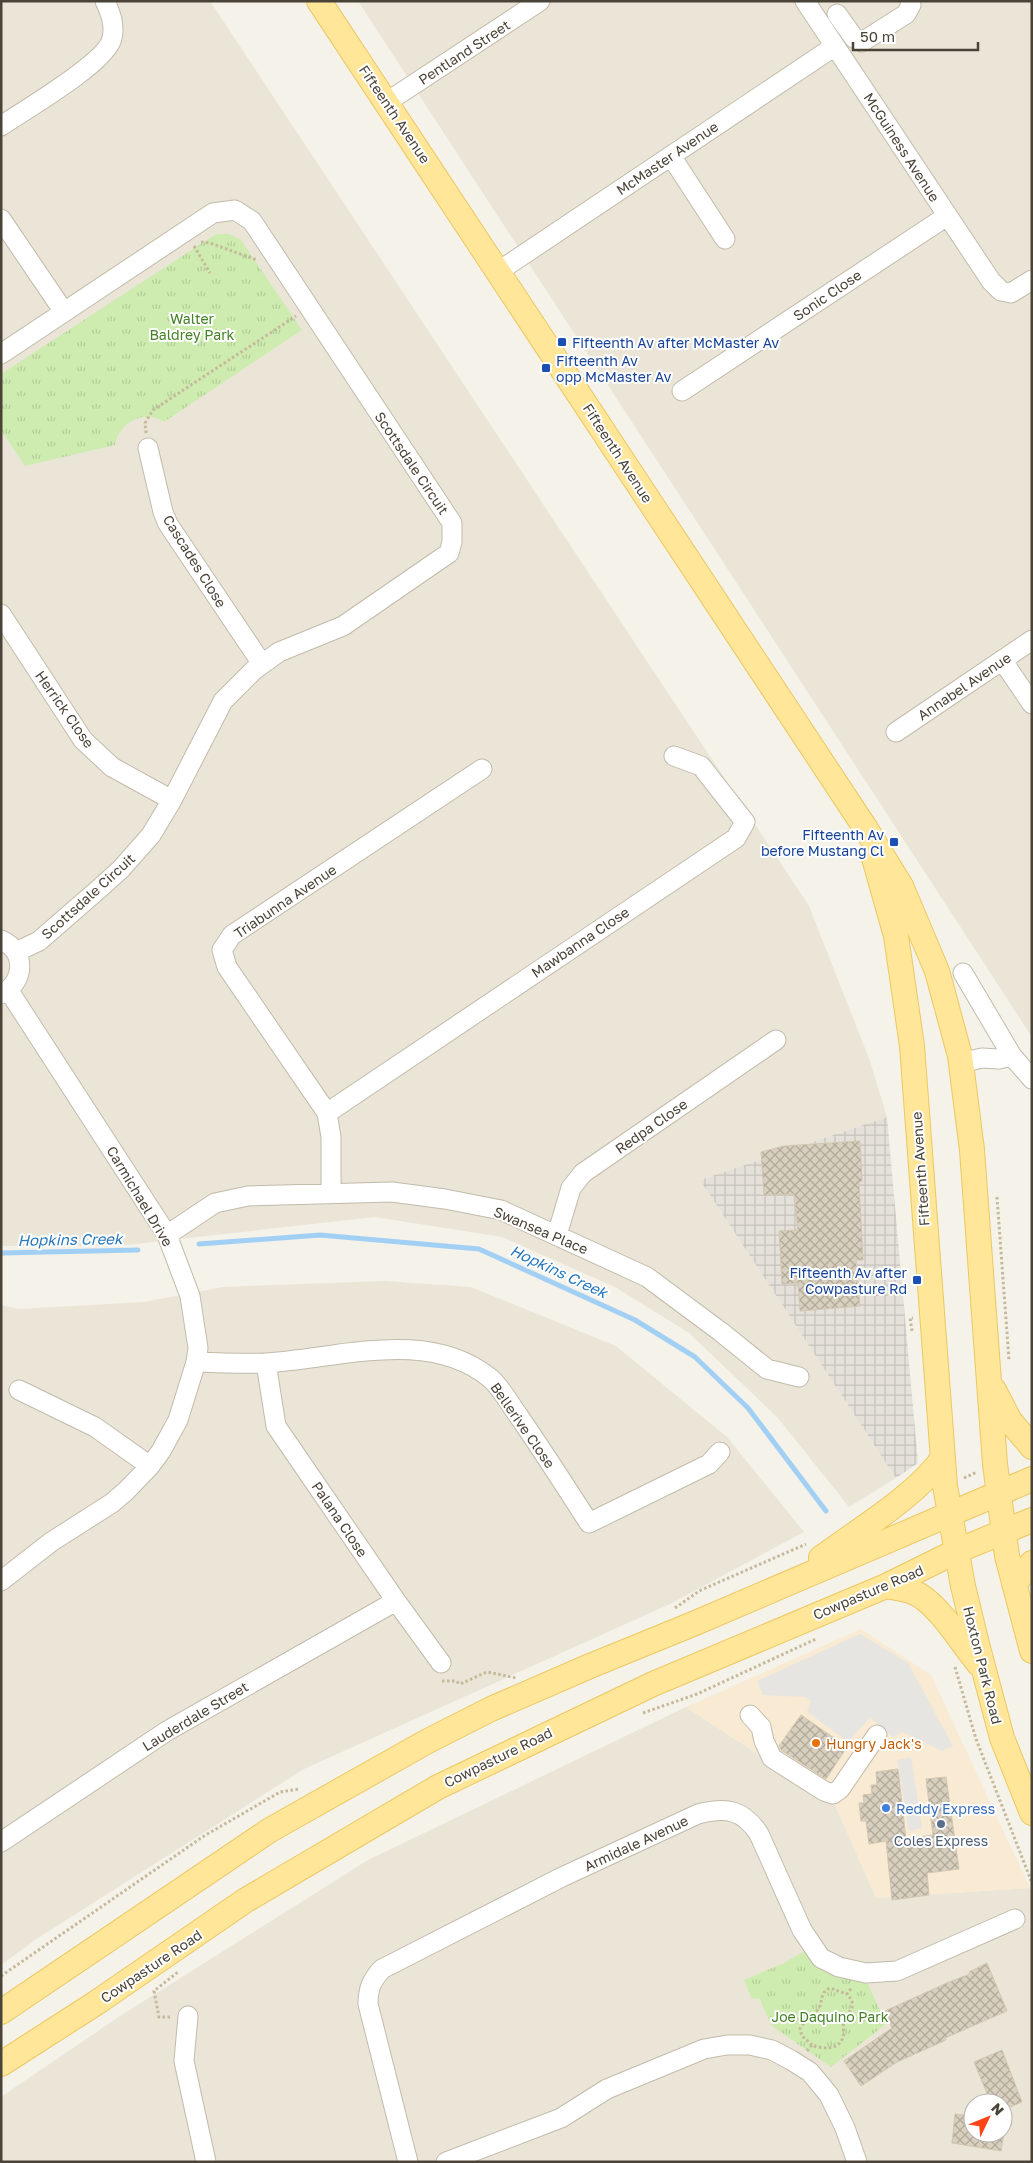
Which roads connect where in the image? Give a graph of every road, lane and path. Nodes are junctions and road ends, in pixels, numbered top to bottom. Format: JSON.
{"nodes":[{"id":1,"x":105,"y":1,"type":"edge"},
{"id":2,"x":319,"y":1,"type":"edge"},
{"id":3,"x":540,"y":1,"type":"edge"},
{"id":4,"x":805,"y":1,"type":"edge"},
{"id":5,"x":910,"y":1,"type":"edge"},
{"id":6,"x":837,"y":14,"type":"dead end"},
{"id":7,"x":835,"y":46,"type":"junction"},
{"id":8,"x":387,"y":102,"type":"junction"},
{"id":9,"x":1,"y":126,"type":"edge"},
{"id":10,"x":670,"y":156,"type":"junction"},
{"id":11,"x":947,"y":216,"type":"junction"},
{"id":12,"x":1,"y":219,"type":"edge"},
{"id":13,"x":725,"y":240,"type":"dead end"},
{"id":14,"x":263,"y":264,"type":"dead end"},
{"id":15,"x":499,"y":271,"type":"junction"},
{"id":16,"x":210,"y":273,"type":"dead end"},
{"id":17,"x":1032,"y":280,"type":"edge"},
{"id":18,"x":294,"y":307,"type":"dead end"},
{"id":19,"x":64,"y":312,"type":"junction"},
{"id":20,"x":1,"y":354,"type":"edge"},
{"id":21,"x":682,"y":391,"type":"dead end"},
{"id":22,"x":148,"y":448,"type":"joint"},
{"id":23,"x":1,"y":614,"type":"edge"},
{"id":24,"x":1032,"y":640,"type":"edge"},
{"id":25,"x":1002,"y":660,"type":"junction"},
{"id":26,"x":262,"y":664,"type":"junction"},
{"id":27,"x":1032,"y":704,"type":"edge"},
{"id":28,"x":896,"y":732,"type":"dead end"},
{"id":29,"x":674,"y":756,"type":"dead end"},
{"id":30,"x":482,"y":769,"type":"dead end"},
{"id":31,"x":172,"y":800,"type":"junction"},
{"id":32,"x":866,"y":830,"type":"junction"},
{"id":33,"x":1,"y":940,"type":"edge"},
{"id":34,"x":16,"y":952,"type":"junction"},
{"id":35,"x":963,"y":973,"type":"dead end"},
{"id":36,"x":5,"y":992,"type":"edge"},
{"id":37,"x":776,"y":1040,"type":"dead end"},
{"id":38,"x":1012,"y":1056,"type":"junction"},
{"id":39,"x":961,"y":1063,"type":"junction"},
{"id":40,"x":1032,"y":1079,"type":"edge"},
{"id":41,"x":326,"y":1112,"type":"junction"},
{"id":42,"x":330,"y":1193,"type":"junction"},
{"id":43,"x":167,"y":1235,"type":"junction"},
{"id":44,"x":557,"y":1235,"type":"junction"},
{"id":45,"x":196,"y":1362,"type":"junction"},
{"id":46,"x":266,"y":1363,"type":"junction"},
{"id":47,"x":799,"y":1377,"type":"dead end"},
{"id":48,"x":989,"y":1379,"type":"junction"},
{"id":49,"x":20,"y":1390,"type":"dead end"},
{"id":50,"x":1032,"y":1447,"type":"edge"},
{"id":51,"x":720,"y":1452,"type":"dead end"},
{"id":52,"x":942,"y":1458,"type":"junction"},
{"id":53,"x":150,"y":1466,"type":"junction"},
{"id":54,"x":1032,"y":1478,"type":"edge"},
{"id":55,"x":999,"y":1493,"type":"junction"},
{"id":56,"x":951,"y":1513,"type":"junction"},
{"id":57,"x":1032,"y":1520,"type":"edge"},
{"id":58,"x":1004,"y":1531,"type":"junction"},
{"id":59,"x":957,"y":1552,"type":"junction"},
{"id":60,"x":1032,"y":1564,"type":"edge"},
{"id":61,"x":1,"y":1581,"type":"edge"},
{"id":62,"x":786,"y":1583,"type":"junction"},
{"id":63,"x":1014,"y":1584,"type":"junction"},
{"id":64,"x":886,"y":1586,"type":"junction"},
{"id":65,"x":396,"y":1601,"type":"junction"},
{"id":66,"x":821,"y":1637,"type":"dead end"},
{"id":67,"x":1032,"y":1651,"type":"edge"},
{"id":68,"x":953,"y":1660,"type":"dead end"},
{"id":69,"x":442,"y":1663,"type":"joint"},
{"id":70,"x":984,"y":1672,"type":"junction"},
{"id":71,"x":521,"y":1679,"type":"dead end"},
{"id":72,"x":750,"y":1715,"type":"dead end"},
{"id":73,"x":635,"y":1716,"type":"dead end"},
{"id":74,"x":877,"y":1735,"type":"dead end"},
{"id":75,"x":1032,"y":1813,"type":"edge"},
{"id":76,"x":1,"y":1842,"type":"edge"},
{"id":77,"x":1032,"y":1883,"type":"edge"},
{"id":78,"x":1015,"y":1919,"type":"dead end"},
{"id":79,"x":180,"y":1968,"type":"dead end"},
{"id":80,"x":862,"y":1972,"type":"junction"},
{"id":81,"x":848,"y":1994,"type":"junction"},
{"id":82,"x":1,"y":2012,"type":"edge"},
{"id":83,"x":188,"y":2016,"type":"joint"},
{"id":84,"x":812,"y":2045,"type":"junction"},
{"id":85,"x":1,"y":2064,"type":"edge"},
{"id":86,"x":798,"y":2064,"type":"junction"},
{"id":87,"x":206,"y":2162,"type":"edge"},
{"id":88,"x":408,"y":2162,"type":"edge"},
{"id":89,"x":446,"y":2162,"type":"edge"},
{"id":90,"x":857,"y":2162,"type":"edge"}],
"edges":[{"from":1,"to":9,"type":"street"},
{"from":2,"to":8,"type":"main road","name":"Fifteenth Avenue"},
{"from":3,"to":8,"type":"street","name":"Pentland Street"},
{"from":4,"to":7,"type":"street","name":"McGuiness Avenue"},
{"from":5,"to":6,"type":"street"},
{"from":7,"to":10,"type":"street","name":"McMaster Avenue"},
{"from":7,"to":11,"type":"street","name":"McGuiness Avenue"},
{"from":8,"to":15,"type":"main road","name":"Fifteenth Avenue"},
{"from":10,"to":13,"type":"street"},
{"from":10,"to":15,"type":"street","name":"McMaster Avenue"},
{"from":11,"to":17,"type":"street","name":"McGuiness Avenue"},
{"from":11,"to":21,"type":"street","name":"Sonic Close"},
{"from":12,"to":19,"type":"street"},
{"from":14,"to":16,"type":"path"},
{"from":15,"to":32,"type":"main road","name":"Fifteenth Avenue"},
{"from":18,"to":22,"type":"path"},
{"from":19,"to":20,"type":"street","name":"Scottsdale Circuit"},
{"from":19,"to":26,"type":"street","name":"Scottsdale Circuit"},
{"from":22,"to":26,"type":"street","name":"Cascades Close"},
{"from":23,"to":31,"type":"street","name":"Herrick Close"},
{"from":24,"to":25,"type":"street","name":"Annabel Avenue"},
{"from":25,"to":27,"type":"street"},
{"from":25,"to":28,"type":"street","name":"Annabel Avenue"},
{"from":26,"to":31,"type":"street","name":"Scottsdale Circuit"},
{"from":29,"to":41,"type":"street","name":"Mawbanna Close"},
{"from":30,"to":41,"type":"street","name":"Triabunna Avenue"},
{"from":31,"to":34,"type":"street","name":"Scottsdale Circuit"},
{"from":32,"to":39,"type":"main road","name":"Fifteenth Avenue"},
{"from":32,"to":52,"type":"main road","name":"Fifteenth Avenue"},
{"from":33,"to":34,"type":"street"},
{"from":34,"to":36,"type":"street"},
{"from":35,"to":38,"type":"street"},
{"from":36,"to":43,"type":"street","name":"Carmichael Drive"},
{"from":37,"to":44,"type":"street","name":"Redpa Close"},
{"from":38,"to":39,"type":"street"},
{"from":38,"to":40,"type":"street"},
{"from":39,"to":48,"type":"main road","name":"Fifteenth Avenue"},
{"from":41,"to":42,"type":"street","name":"Triabunna Avenue"},
{"from":42,"to":43,"type":"street","name":"Swansea Place"},
{"from":42,"to":44,"type":"street","name":"Swansea Place"},
{"from":43,"to":45,"type":"street","name":"Carmichael Drive"},
{"from":44,"to":47,"type":"street","name":"Swansea Place"},
{"from":45,"to":46,"type":"street","name":"Bellerive Close"},
{"from":45,"to":53,"type":"street","name":"Carmichael Drive"},
{"from":46,"to":51,"type":"street","name":"Bellerive Close"},
{"from":46,"to":65,"type":"street","name":"Palana Close"},
{"from":48,"to":50,"type":"main road"},
{"from":48,"to":55,"type":"main road","name":"Fifteenth Avenue"},
{"from":49,"to":53,"type":"street"},
{"from":52,"to":56,"type":"main road","name":"Fifteenth Avenue"},
{"from":52,"to":62,"type":"main road"},
{"from":53,"to":61,"type":"street","name":"Carmichael Drive"},
{"from":54,"to":55,"type":"main road"},
{"from":55,"to":56,"type":"main road"},
{"from":55,"to":58,"type":"main road"},
{"from":56,"to":59,"type":"main road","name":"Hoxton Park Road"},
{"from":56,"to":62,"type":"main road"},
{"from":57,"to":58,"type":"main road","name":"Cowpasture Road"},
{"from":58,"to":59,"type":"main road","name":"Cowpasture Road"},
{"from":58,"to":63,"type":"main road"},
{"from":59,"to":64,"type":"main road","name":"Cowpasture Road"},
{"from":59,"to":70,"type":"main road","name":"Hoxton Park Road"},
{"from":60,"to":63,"type":"main road"},
{"from":62,"to":82,"type":"main road"},
{"from":63,"to":67,"type":"main road"},
{"from":64,"to":70,"type":"main road"},
{"from":64,"to":85,"type":"main road","name":"Cowpasture Road"},
{"from":65,"to":69,"type":"street","name":"Palana Close"},
{"from":65,"to":76,"type":"street","name":"Lauderdale Street"},
{"from":66,"to":73,"type":"path"},
{"from":68,"to":77,"type":"path"},
{"from":69,"to":71,"type":"path"},
{"from":70,"to":75,"type":"main road","name":"Hoxton Park Road"},
{"from":72,"to":74,"type":"street"},
{"from":78,"to":80,"type":"street","name":"Armidale Avenue"},
{"from":79,"to":83,"type":"path"},
{"from":80,"to":81,"type":"path"},
{"from":80,"to":88,"type":"street","name":"Armidale Avenue"},
{"from":81,"to":84,"type":"path"},
{"from":81,"to":84,"type":"path"},
{"from":83,"to":87,"type":"street"},
{"from":84,"to":86,"type":"path"},
{"from":86,"to":89,"type":"street"},
{"from":86,"to":90,"type":"street"}]}
